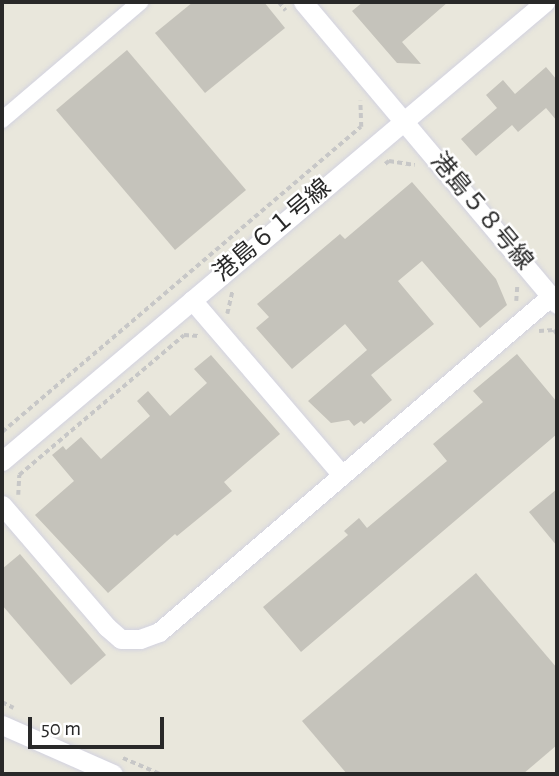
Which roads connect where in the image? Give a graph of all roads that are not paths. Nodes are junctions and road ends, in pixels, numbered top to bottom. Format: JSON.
{"nodes":[{"id":1,"x":140,"y":2,"type":"edge"},
{"id":2,"x":545,"y":2,"type":"edge"},
{"id":3,"x":295,"y":7,"type":"edge"},
{"id":4,"x":2,"y":120,"type":"edge"},
{"id":5,"x":404,"y":120,"type":"junction"},
{"id":6,"x":192,"y":300,"type":"junction"},
{"id":7,"x":554,"y":300,"type":"edge"},
{"id":8,"x":2,"y":461,"type":"edge"},
{"id":9,"x":341,"y":475,"type":"junction"},
{"id":10,"x":10,"y":501,"type":"edge"},
{"id":11,"x":2,"y":725,"type":"edge"},
{"id":12,"x":113,"y":774,"type":"edge"}],
"edges":[{"from":1,"to":4,"type":"street"},
{"from":2,"to":5,"type":"street","name":"港島６１号線"},
{"from":3,"to":5,"type":"street","name":"港島５８号線"},
{"from":5,"to":6,"type":"street","name":"港島６１号線"},
{"from":5,"to":7,"type":"street","name":"港島５８号線"},
{"from":6,"to":8,"type":"street","name":"港島６１号線"},
{"from":6,"to":9,"type":"street"},
{"from":7,"to":9,"type":"street"},
{"from":9,"to":10,"type":"street"},
{"from":11,"to":12,"type":"street"}]}
